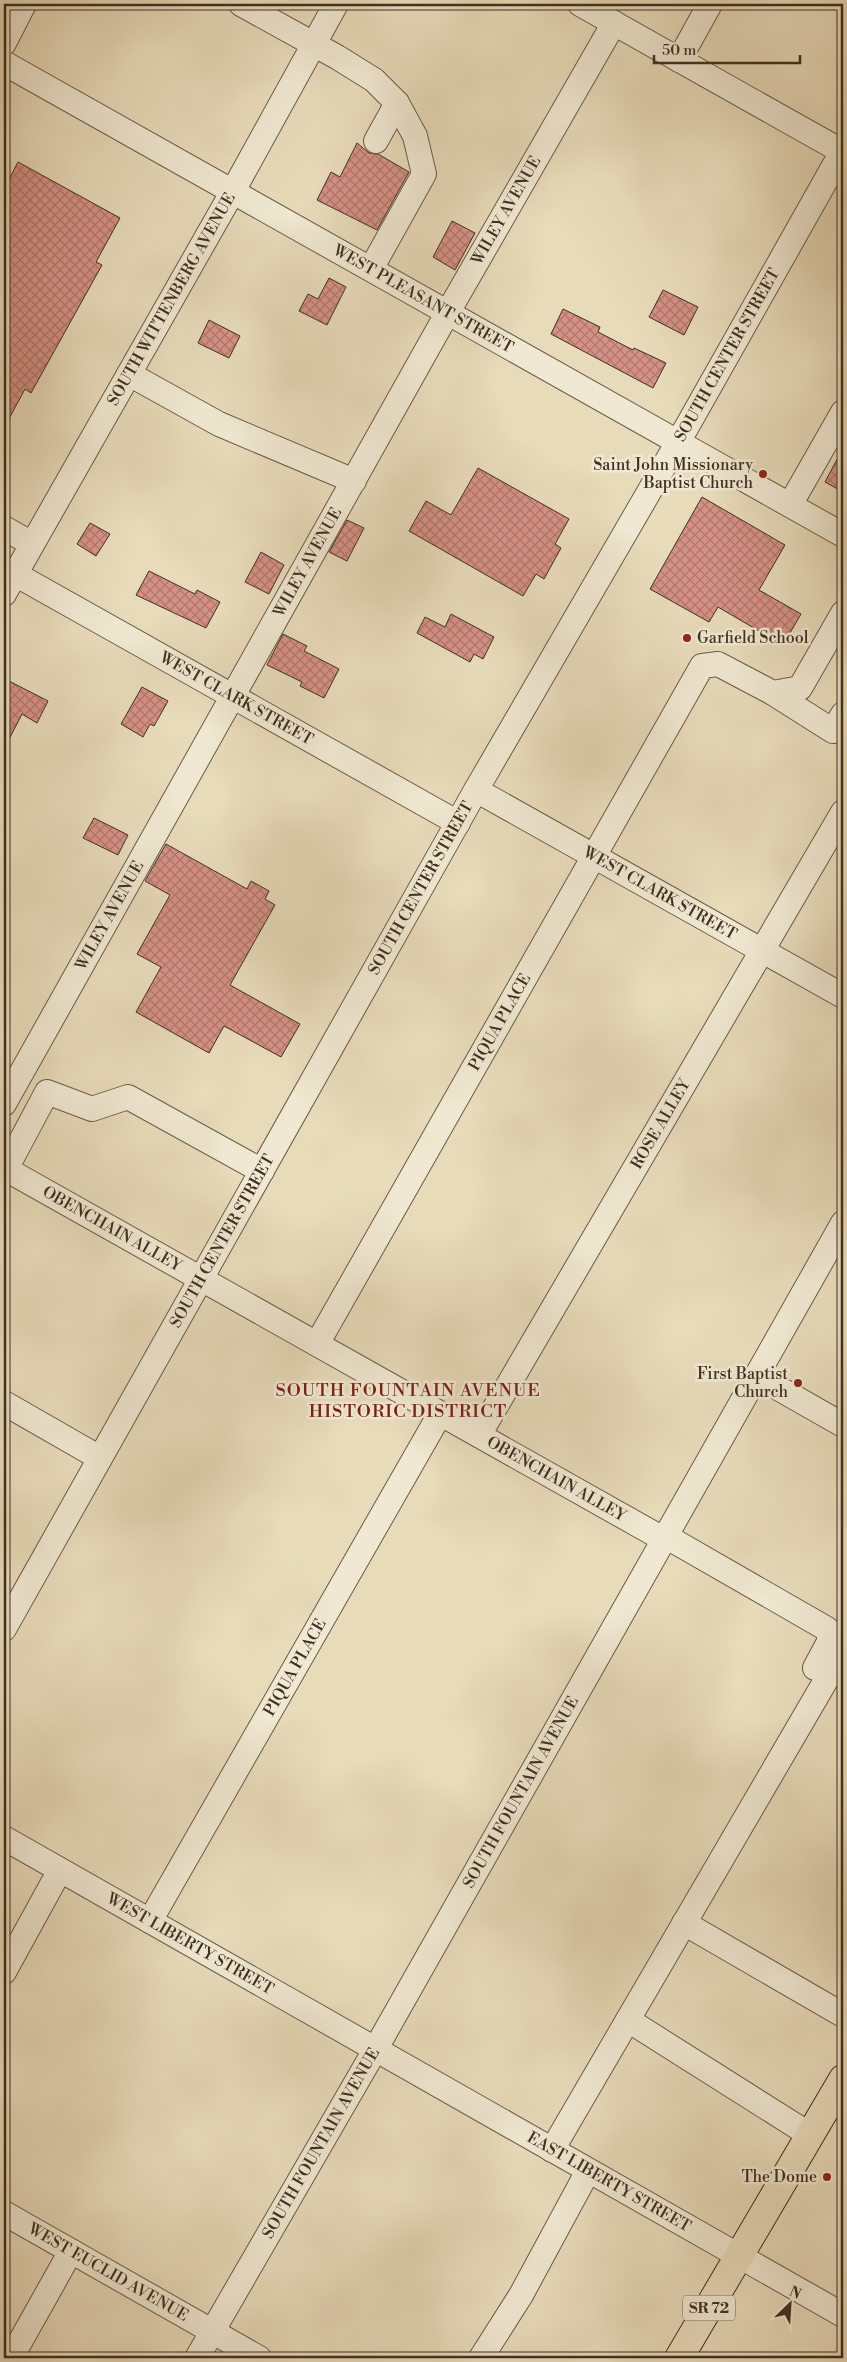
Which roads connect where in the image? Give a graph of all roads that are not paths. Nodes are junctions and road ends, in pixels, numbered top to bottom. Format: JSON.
{"nodes":[{"id":1,"x":24,"y":4,"type":"edge"},
{"id":2,"x":241,"y":4,"type":"edge"},
{"id":3,"x":336,"y":4,"type":"edge"},
{"id":4,"x":580,"y":4,"type":"edge"},
{"id":5,"x":710,"y":4,"type":"edge"},
{"id":6,"x":614,"y":23,"type":"junction"},
{"id":7,"x":4,"y":43,"type":"edge"},
{"id":8,"x":313,"y":44,"type":"junction"},
{"id":9,"x":680,"y":60,"type":"junction"},
{"id":10,"x":4,"y":63,"type":"edge"},
{"id":11,"x":397,"y":103,"type":"junction"},
{"id":12,"x":376,"y":141,"type":"dead end"},
{"id":13,"x":843,"y":151,"type":"edge"},
{"id":14,"x":233,"y":191,"type":"junction"},
{"id":15,"x":371,"y":269,"type":"junction"},
{"id":16,"x":448,"y":312,"type":"junction"},
{"id":17,"x":129,"y":374,"type":"junction"},
{"id":18,"x":843,"y":412,"type":"edge"},
{"id":19,"x":679,"y":442,"type":"junction"},
{"id":20,"x":354,"y":480,"type":"junction"},
{"id":21,"x":790,"y":505,"type":"junction"},
{"id":22,"x":4,"y":528,"type":"edge"},
{"id":23,"x":843,"y":534,"type":"edge"},
{"id":24,"x":32,"y":544,"type":"junction"},
{"id":25,"x":9,"y":584,"type":"edge"},
{"id":26,"x":843,"y":613,"type":"edge"},
{"id":27,"x":773,"y":693,"type":"junction"},
{"id":28,"x":232,"y":697,"type":"junction"},
{"id":29,"x":843,"y":714,"type":"edge"},
{"id":30,"x":476,"y":790,"type":"junction"},
{"id":31,"x":843,"y":812,"type":"edge"},
{"id":32,"x":458,"y":824,"type":"junction"},
{"id":33,"x":594,"y":856,"type":"junction"},
{"id":34,"x":763,"y":951,"type":"junction"},
{"id":35,"x":843,"y":996,"type":"edge"},
{"id":36,"x":4,"y":1104,"type":"edge"},
{"id":37,"x":5,"y":1169,"type":"edge"},
{"id":38,"x":262,"y":1171,"type":"junction"},
{"id":39,"x":841,"y":1234,"type":"edge"},
{"id":40,"x":201,"y":1279,"type":"junction"},
{"id":41,"x":317,"y":1344,"type":"junction"},
{"id":42,"x":756,"y":1376,"type":"junction"},
{"id":43,"x":4,"y":1403,"type":"edge"},
{"id":44,"x":440,"y":1414,"type":"junction"},
{"id":45,"x":843,"y":1425,"type":"edge"},
{"id":46,"x":479,"y":1435,"type":"junction"},
{"id":47,"x":100,"y":1458,"type":"junction"},
{"id":48,"x":666,"y":1538,"type":"junction"},
{"id":49,"x":4,"y":1629,"type":"edge"},
{"id":50,"x":843,"y":1650,"type":"edge"},
{"id":51,"x":810,"y":1678,"type":"dead end"},
{"id":52,"x":4,"y":1838,"type":"edge"},
{"id":53,"x":60,"y":1870,"type":"junction"},
{"id":54,"x":150,"y":1921,"type":"junction"},
{"id":55,"x":684,"y":1923,"type":"junction"},
{"id":56,"x":4,"y":1972,"type":"edge"},
{"id":57,"x":843,"y":2015,"type":"edge"},
{"id":58,"x":628,"y":2020,"type":"junction"},
{"id":59,"x":375,"y":2050,"type":"junction"},
{"id":60,"x":843,"y":2079,"type":"edge"},
{"id":61,"x":810,"y":2136,"type":"junction"},
{"id":62,"x":552,"y":2150,"type":"junction"},
{"id":63,"x":588,"y":2171,"type":"junction"},
{"id":64,"x":4,"y":2213,"type":"edge"},
{"id":65,"x":71,"y":2251,"type":"junction"},
{"id":66,"x":740,"y":2257,"type":"junction"},
{"id":67,"x":843,"y":2316,"type":"edge"},
{"id":68,"x":212,"y":2332,"type":"junction"},
{"id":69,"x":11,"y":2358,"type":"edge"},
{"id":70,"x":197,"y":2358,"type":"edge"},
{"id":71,"x":259,"y":2358,"type":"edge"},
{"id":72,"x":481,"y":2358,"type":"edge"},
{"id":73,"x":679,"y":2358,"type":"edge"}],
"edges":[{"from":1,"to":7,"type":"street"},
{"from":2,"to":8,"type":"street"},
{"from":3,"to":8,"type":"street","name":"SOUTH WITTENBERG AVENUE"},
{"from":4,"to":6,"type":"street"},
{"from":5,"to":9,"type":"street"},
{"from":6,"to":9,"type":"street"},
{"from":6,"to":16,"type":"street","name":"WILEY AVENUE"},
{"from":8,"to":11,"type":"street"},
{"from":8,"to":14,"type":"street","name":"SOUTH WITTENBERG AVENUE"},
{"from":9,"to":13,"type":"street"},
{"from":10,"to":14,"type":"street","name":"WEST PLEASANT STREET"},
{"from":11,"to":12,"type":"street"},
{"from":11,"to":15,"type":"street"},
{"from":13,"to":19,"type":"street","name":"SOUTH CENTER STREET"},
{"from":14,"to":15,"type":"street","name":"WEST PLEASANT STREET"},
{"from":14,"to":17,"type":"street","name":"SOUTH WITTENBERG AVENUE"},
{"from":15,"to":16,"type":"street","name":"WEST PLEASANT STREET"},
{"from":16,"to":19,"type":"street","name":"WEST PLEASANT STREET"},
{"from":16,"to":20,"type":"street","name":"WILEY AVENUE"},
{"from":17,"to":20,"type":"street"},
{"from":17,"to":24,"type":"street","name":"SOUTH WITTENBERG AVENUE"},
{"from":18,"to":21,"type":"street"},
{"from":19,"to":21,"type":"street","name":"WEST PLEASANT STREET"},
{"from":19,"to":30,"type":"street","name":"SOUTH CENTER STREET"},
{"from":20,"to":28,"type":"street","name":"WILEY AVENUE"},
{"from":21,"to":23,"type":"street","name":"WEST PLEASANT STREET"},
{"from":22,"to":24,"type":"street"},
{"from":24,"to":25,"type":"street","name":"SOUTH WITTENBERG AVENUE"},
{"from":25,"to":28,"type":"street","name":"WEST CLARK STREET"},
{"from":26,"to":27,"type":"street"},
{"from":27,"to":29,"type":"street"},
{"from":27,"to":33,"type":"street","name":"PIQUA PLACE"},
{"from":28,"to":32,"type":"street","name":"WEST CLARK STREET"},
{"from":28,"to":36,"type":"street","name":"WILEY AVENUE"},
{"from":30,"to":32,"type":"street","name":"SOUTH CENTER STREET"},
{"from":30,"to":33,"type":"street","name":"WEST CLARK STREET"},
{"from":31,"to":34,"type":"street","name":"ROSE ALLEY"},
{"from":32,"to":38,"type":"street","name":"SOUTH CENTER STREET"},
{"from":33,"to":34,"type":"street","name":"WEST CLARK STREET"},
{"from":33,"to":41,"type":"street","name":"PIQUA PLACE"},
{"from":34,"to":35,"type":"street","name":"WEST CLARK STREET"},
{"from":34,"to":46,"type":"street","name":"ROSE ALLEY"},
{"from":37,"to":38,"type":"street"},
{"from":37,"to":40,"type":"street","name":"OBENCHAIN ALLEY"},
{"from":38,"to":40,"type":"street","name":"SOUTH CENTER STREET"},
{"from":39,"to":42,"type":"street","name":"SOUTH FOUNTAIN AVENUE"},
{"from":40,"to":41,"type":"street","name":"OBENCHAIN ALLEY"},
{"from":40,"to":47,"type":"street","name":"SOUTH CENTER STREET"},
{"from":41,"to":44,"type":"street","name":"OBENCHAIN ALLEY"},
{"from":42,"to":45,"type":"street"},
{"from":42,"to":48,"type":"street","name":"SOUTH FOUNTAIN AVENUE"},
{"from":43,"to":47,"type":"street"},
{"from":44,"to":46,"type":"street","name":"OBENCHAIN ALLEY"},
{"from":44,"to":54,"type":"street","name":"PIQUA PLACE"},
{"from":46,"to":48,"type":"street","name":"OBENCHAIN ALLEY"},
{"from":47,"to":49,"type":"street","name":"SOUTH CENTER STREET"},
{"from":48,"to":51,"type":"street","name":"OBENCHAIN ALLEY"},
{"from":48,"to":59,"type":"street","name":"SOUTH FOUNTAIN AVENUE"},
{"from":50,"to":55,"type":"street"},
{"from":52,"to":53,"type":"street","name":"WEST LIBERTY STREET"},
{"from":53,"to":54,"type":"street","name":"WEST LIBERTY STREET"},
{"from":53,"to":56,"type":"street"},
{"from":54,"to":59,"type":"street","name":"WEST LIBERTY STREET"},
{"from":55,"to":57,"type":"street"},
{"from":55,"to":58,"type":"street"},
{"from":58,"to":61,"type":"street"},
{"from":58,"to":62,"type":"street"},
{"from":59,"to":62,"type":"street","name":"EAST LIBERTY STREET"},
{"from":59,"to":68,"type":"street","name":"SOUTH FOUNTAIN AVENUE"},
{"from":60,"to":61,"type":"main road","number":"SR 72"},
{"from":61,"to":66,"type":"main road","number":"SR 72"},
{"from":62,"to":63,"type":"street","name":"EAST LIBERTY STREET"},
{"from":63,"to":66,"type":"street","name":"EAST LIBERTY STREET"},
{"from":63,"to":72,"type":"street"},
{"from":64,"to":65,"type":"street","name":"WEST EUCLID AVENUE"},
{"from":65,"to":68,"type":"street","name":"WEST EUCLID AVENUE"},
{"from":65,"to":69,"type":"street"},
{"from":66,"to":67,"type":"street","name":"EAST LIBERTY STREET"},
{"from":66,"to":73,"type":"main road","number":"SR 72"},
{"from":68,"to":70,"type":"street","name":"SOUTH FOUNTAIN AVENUE"},
{"from":68,"to":71,"type":"street","name":"WEST EUCLID AVENUE"}]}
